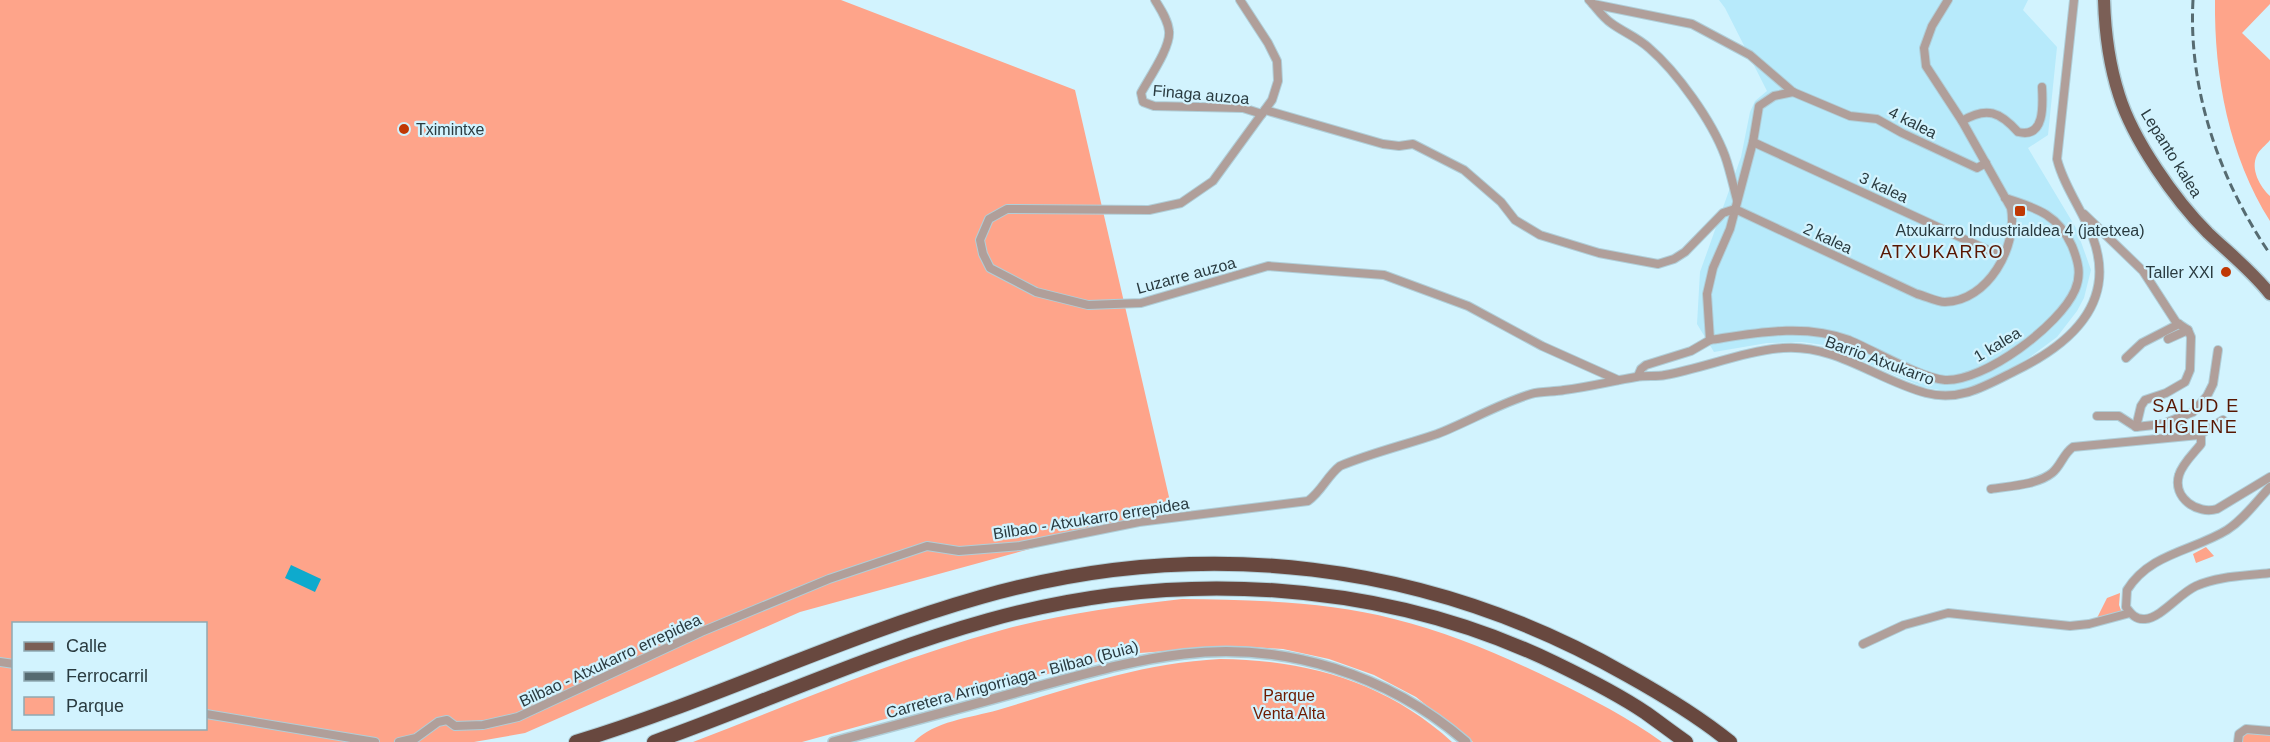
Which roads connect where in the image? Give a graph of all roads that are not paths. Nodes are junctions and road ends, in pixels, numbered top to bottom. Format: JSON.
{"nodes":[{"id":1,"x":1155,"y":0,"type":"edge"},
{"id":2,"x":1240,"y":0,"type":"edge"},
{"id":3,"x":1948,"y":0,"type":"edge"},
{"id":4,"x":2074,"y":0,"type":"edge"},
{"id":5,"x":2104,"y":0,"type":"edge"},
{"id":6,"x":1591,"y":2,"type":"edge"},
{"id":7,"x":2042,"y":87,"type":"dead end"},
{"id":8,"x":1793,"y":92,"type":"junction"},
{"id":9,"x":1264,"y":112,"type":"junction"},
{"id":10,"x":1962,"y":121,"type":"junction"},
{"id":11,"x":1753,"y":142,"type":"junction"},
{"id":12,"x":1986,"y":164,"type":"junction"},
{"id":13,"x":2005,"y":198,"type":"junction"},
{"id":14,"x":1736,"y":206,"type":"junction"},
{"id":15,"x":2078,"y":208,"type":"junction"},
{"id":16,"x":2003,"y":257,"type":"junction"},
{"id":17,"x":2270,"y":294,"type":"edge"},
{"id":18,"x":2179,"y":324,"type":"junction"},
{"id":19,"x":2188,"y":330,"type":"junction"},
{"id":20,"x":2168,"y":339,"type":"dead end"},
{"id":21,"x":1710,"y":340,"type":"junction"},
{"id":22,"x":2218,"y":350,"type":"dead end"},
{"id":23,"x":2126,"y":358,"type":"dead end"},
{"id":24,"x":1638,"y":376,"type":"junction"},
{"id":25,"x":1618,"y":381,"type":"junction"},
{"id":26,"x":2097,"y":416,"type":"dead end"},
{"id":27,"x":2223,"y":420,"type":"dead end"},
{"id":28,"x":2163,"y":423,"type":"junction"},
{"id":29,"x":2136,"y":427,"type":"junction"},
{"id":30,"x":2199,"y":435,"type":"junction"},
{"id":31,"x":2270,"y":477,"type":"edge"},
{"id":32,"x":2270,"y":487,"type":"edge"},
{"id":33,"x":1991,"y":489,"type":"dead end"},
{"id":34,"x":2270,"y":573,"type":"edge"},
{"id":35,"x":2130,"y":613,"type":"junction"},
{"id":36,"x":1863,"y":644,"type":"dead end"},
{"id":37,"x":207,"y":714,"type":"edge"},
{"id":38,"x":2270,"y":731,"type":"edge"},
{"id":39,"x":375,"y":742,"type":"edge"},
{"id":40,"x":399,"y":742,"type":"edge"},
{"id":41,"x":576,"y":742,"type":"edge"},
{"id":42,"x":654,"y":742,"type":"edge"},
{"id":43,"x":833,"y":742,"type":"edge"},
{"id":44,"x":1466,"y":742,"type":"edge"},
{"id":45,"x":1686,"y":742,"type":"edge"},
{"id":46,"x":1730,"y":742,"type":"edge"},
{"id":47,"x":2238,"y":742,"type":"edge"}],
"edges":[{"from":1,"to":9,"type":"street","name":"Finaga auzoa"},
{"from":2,"to":9,"type":"street","name":"Luzarre auzoa"},
{"from":3,"to":10,"type":"street","name":"2 kalea"},
{"from":4,"to":15,"type":"street","name":"Barrio Atxukarro"},
{"from":5,"to":17,"type":"main road","name":"Lepanto kalea"},
{"from":6,"to":8,"type":"street"},
{"from":6,"to":14,"type":"street"},
{"from":7,"to":10,"type":"street"},
{"from":8,"to":11,"type":"street"},
{"from":8,"to":12,"type":"street","name":"4 kalea"},
{"from":9,"to":14,"type":"street"},
{"from":9,"to":25,"type":"street","name":"Luzarre auzoa"},
{"from":10,"to":12,"type":"street","name":"2 kalea"},
{"from":11,"to":14,"type":"street"},
{"from":11,"to":16,"type":"street","name":"3 kalea"},
{"from":12,"to":13,"type":"street","name":"2 kalea"},
{"from":13,"to":16,"type":"street","name":"2 kalea"},
{"from":13,"to":21,"type":"street","name":"1 kalea"},
{"from":14,"to":16,"type":"street","name":"2 kalea"},
{"from":14,"to":21,"type":"street"},
{"from":15,"to":18,"type":"street"},
{"from":15,"to":24,"type":"street","name":"Barrio Atxukarro"},
{"from":18,"to":19,"type":"street"},
{"from":18,"to":23,"type":"street"},
{"from":19,"to":20,"type":"street"},
{"from":19,"to":29,"type":"street"},
{"from":21,"to":24,"type":"street","name":"1 kalea"},
{"from":22,"to":28,"type":"street"},
{"from":24,"to":25,"type":"street"},
{"from":25,"to":40,"type":"street","name":"Bilbao - Atxukarro errepidea"},
{"from":26,"to":29,"type":"street"},
{"from":27,"to":30,"type":"street"},
{"from":28,"to":29,"type":"street"},
{"from":28,"to":30,"type":"street"},
{"from":30,"to":31,"type":"street"},
{"from":30,"to":33,"type":"street"},
{"from":32,"to":35,"type":"street"},
{"from":34,"to":35,"type":"street"},
{"from":35,"to":36,"type":"street"},
{"from":37,"to":39,"type":"street"},
{"from":38,"to":47,"type":"street"},
{"from":41,"to":46,"type":"highway"},
{"from":42,"to":45,"type":"highway"},
{"from":43,"to":44,"type":"street","name":"Carretera Arrigorriaga - Bilbao (Buia)"}]}
